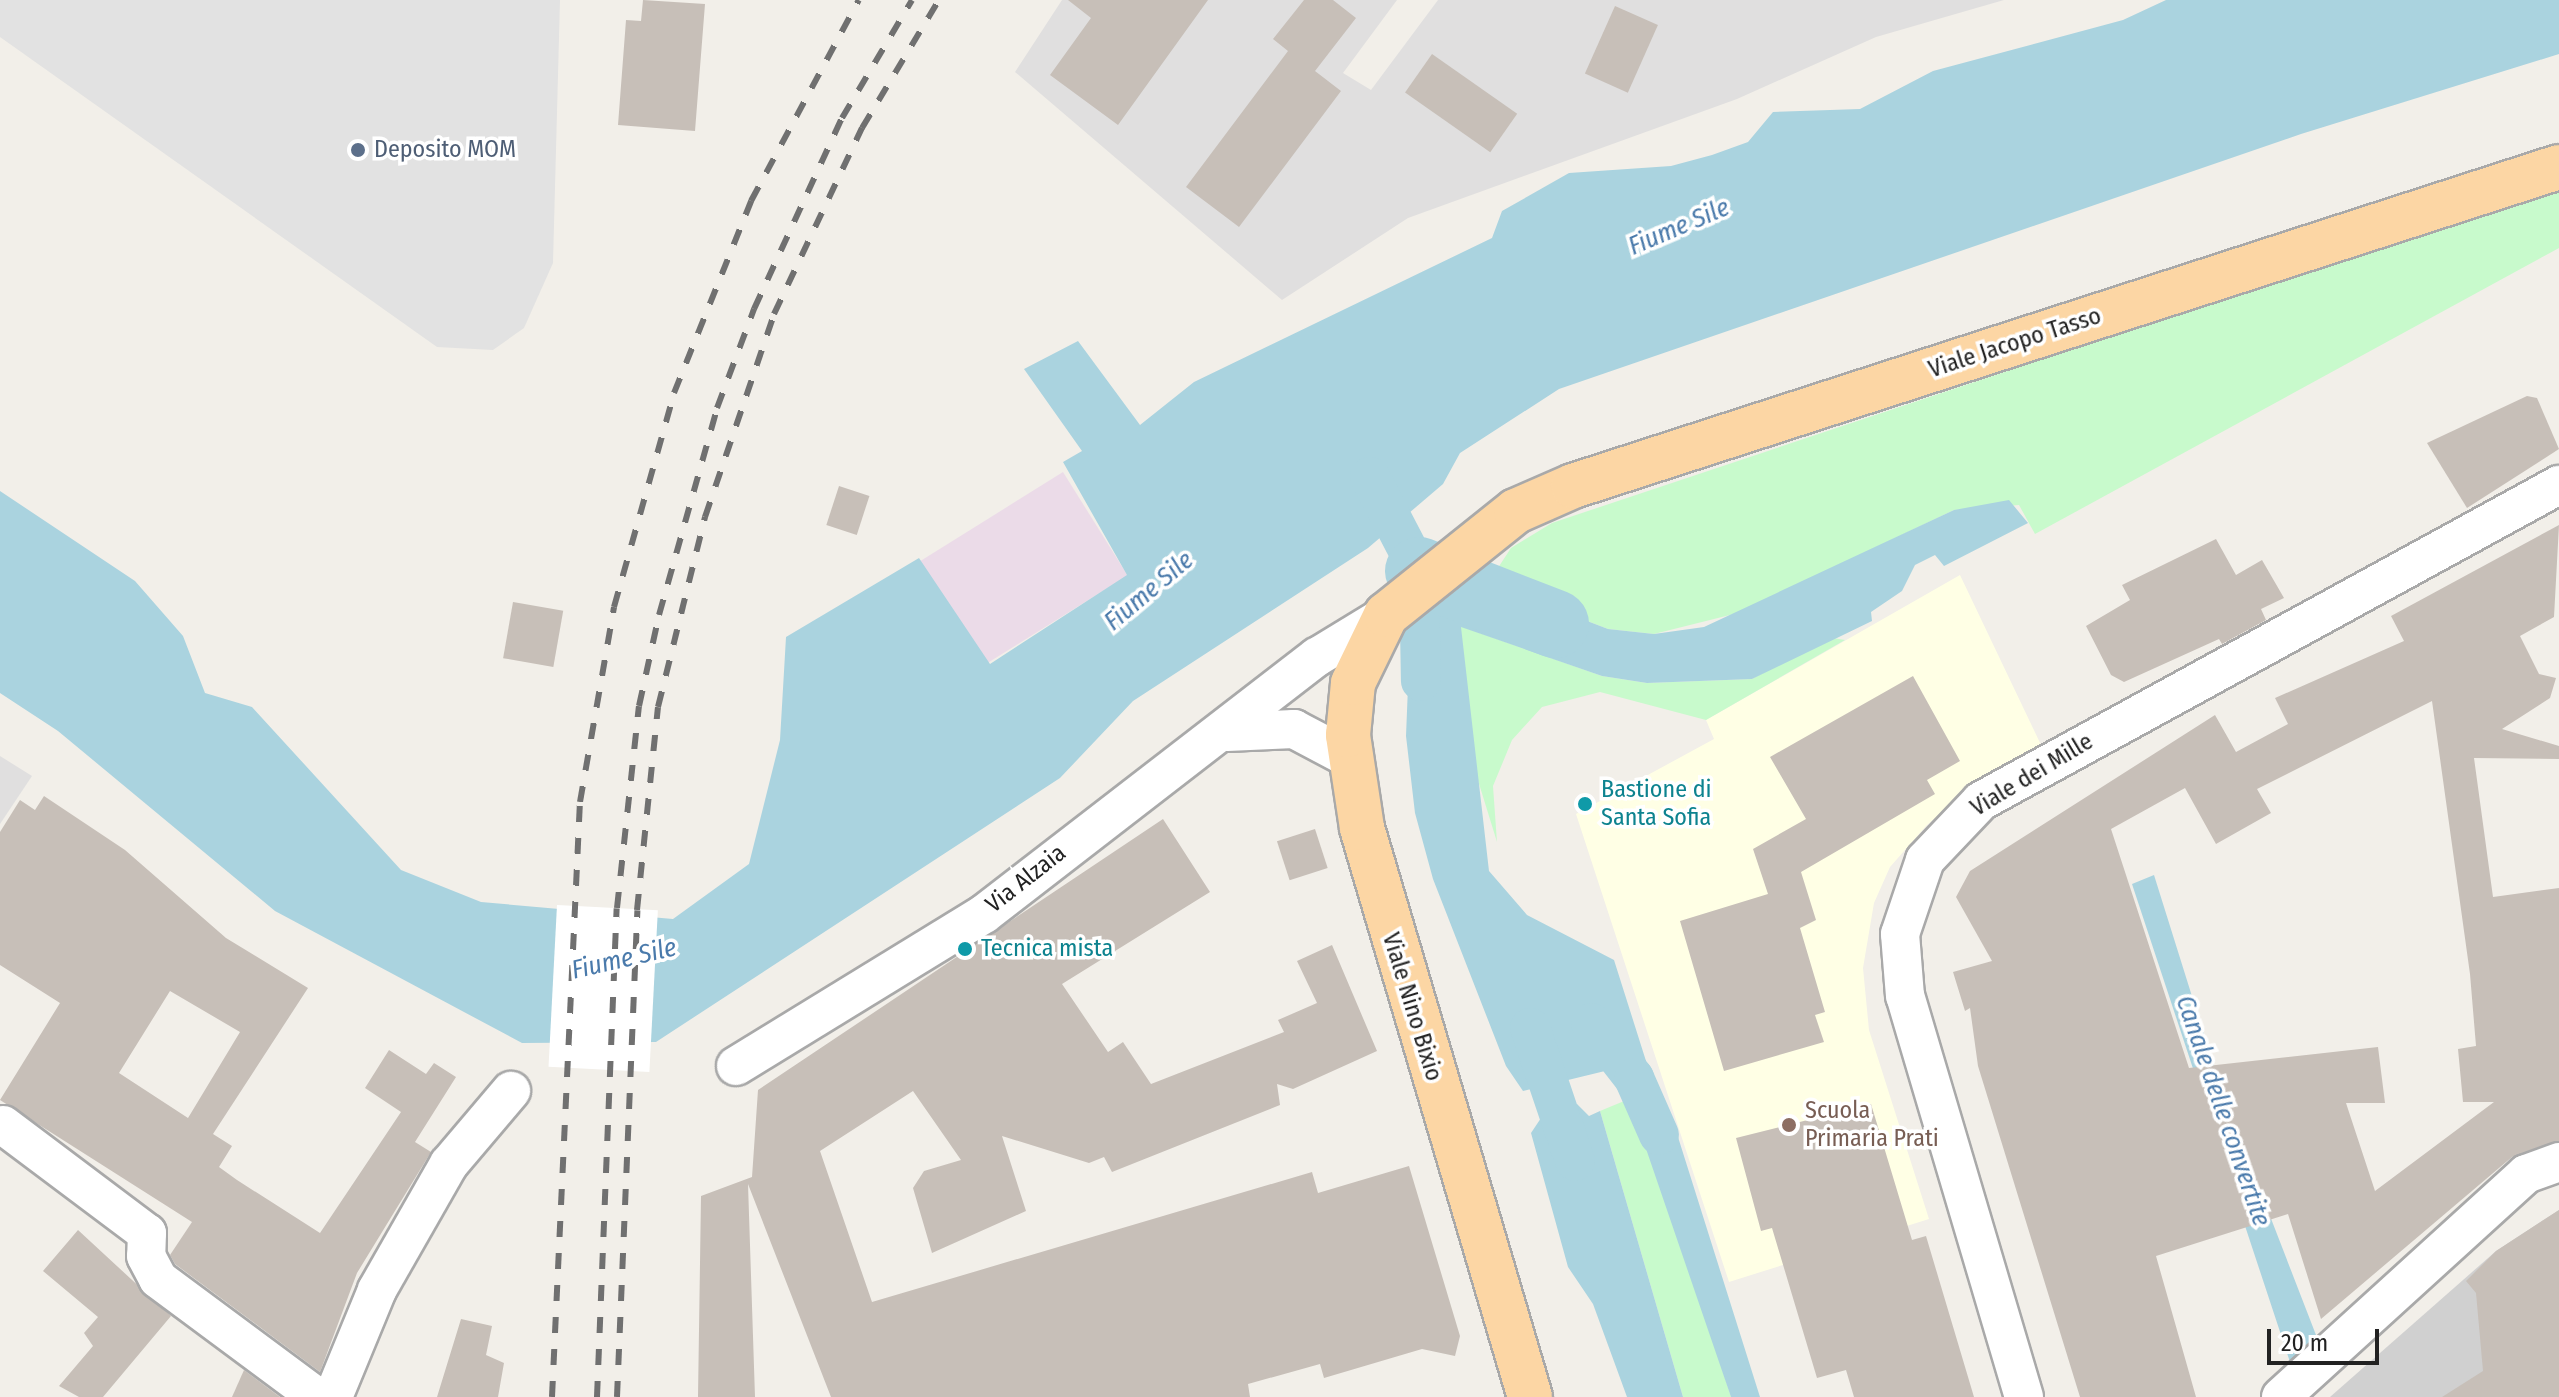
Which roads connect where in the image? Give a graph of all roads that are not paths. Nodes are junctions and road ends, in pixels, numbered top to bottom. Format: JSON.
{"nodes":[{"id":1,"x":2559,"y":167,"type":"edge"},
{"id":2,"x":2559,"y":485,"type":"edge"},
{"id":3,"x":1386,"y":615,"type":"junction"},
{"id":4,"x":1227,"y":732,"type":"junction"},
{"id":5,"x":1351,"y":759,"type":"junction"},
{"id":6,"x":736,"y":1066,"type":"dead end"},
{"id":7,"x":511,"y":1091,"type":"dead end"},
{"id":8,"x":3,"y":1125,"type":"dead end"},
{"id":9,"x":2559,"y":1162,"type":"edge"},
{"id":10,"x":317,"y":1397,"type":"edge"},
{"id":11,"x":333,"y":1397,"type":"edge"},
{"id":12,"x":1530,"y":1397,"type":"edge"},
{"id":13,"x":2024,"y":1397,"type":"edge"},
{"id":14,"x":2281,"y":1397,"type":"edge"}],
"edges":[{"from":1,"to":3,"type":"main road","name":"Viale Jacopo Tasso"},
{"from":2,"to":13,"type":"street","name":"Viale dei Mille"},
{"from":3,"to":4,"type":"street","name":"Via Alzaia"},
{"from":3,"to":5,"type":"main road","name":"Viale Nino Bixio"},
{"from":4,"to":5,"type":"street"},
{"from":4,"to":6,"type":"street","name":"Via Alzaia"},
{"from":5,"to":12,"type":"main road","name":"Viale Nino Bixio"},
{"from":7,"to":11,"type":"street"},
{"from":8,"to":10,"type":"street"},
{"from":9,"to":14,"type":"street"}]}
